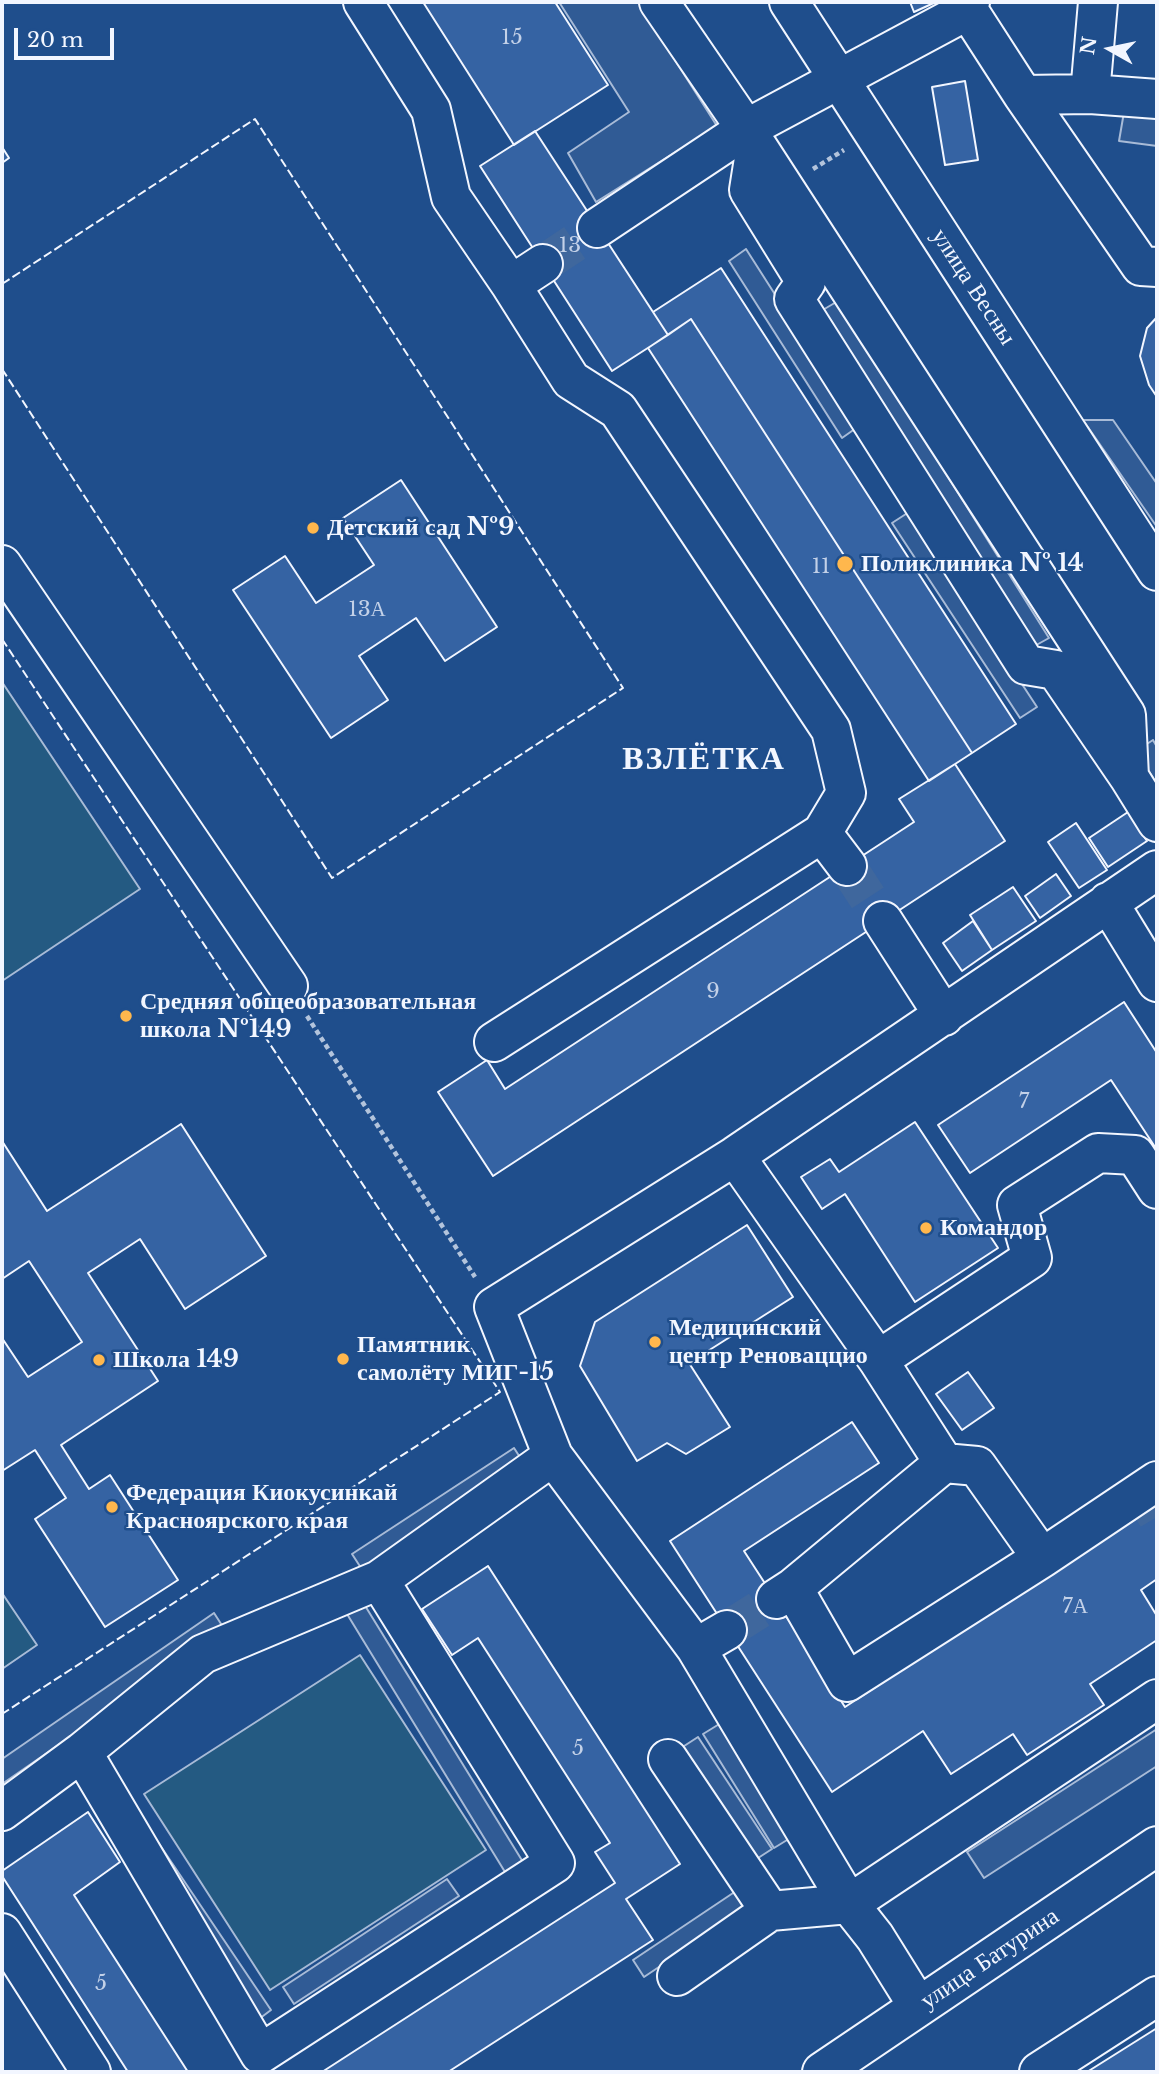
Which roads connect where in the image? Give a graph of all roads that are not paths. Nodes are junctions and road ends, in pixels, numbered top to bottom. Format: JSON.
{"nodes":[{"id":1,"x":363,"y":2,"type":"edge"},
{"id":2,"x":659,"y":2,"type":"edge"},
{"id":3,"x":789,"y":2,"type":"edge"},
{"id":4,"x":1098,"y":2,"type":"edge"},
{"id":5,"x":967,"y":5,"type":"edge"},
{"id":6,"x":837,"y":79,"type":"junction"},
{"id":7,"x":1090,"y":94,"type":"junction"},
{"id":8,"x":1023,"y":95,"type":"junction"},
{"id":9,"x":1157,"y":99,"type":"edge"},
{"id":10,"x":751,"y":138,"type":"junction"},
{"id":11,"x":597,"y":228,"type":"tunnel mouth"},
{"id":12,"x":543,"y":264,"type":"tunnel mouth"},
{"id":13,"x":1157,"y":267,"type":"edge"},
{"id":14,"x":511,"y":285,"type":"junction"},
{"id":15,"x":2,"y":565,"type":"edge"},
{"id":16,"x":1157,"y":571,"type":"edge"},
{"id":17,"x":1129,"y":778,"type":"junction"},
{"id":18,"x":1157,"y":822,"type":"edge"},
{"id":19,"x":822,"y":833,"type":"junction"},
{"id":20,"x":847,"y":866,"type":"tunnel mouth"},
{"id":21,"x":1157,"y":870,"type":"edge"},
{"id":22,"x":1108,"y":902,"type":"junction"},
{"id":23,"x":883,"y":921,"type":"tunnel mouth"},
{"id":24,"x":1157,"y":982,"type":"edge"},
{"id":25,"x":288,"y":986,"type":"road end"},
{"id":26,"x":944,"y":1016,"type":"junction"},
{"id":27,"x":494,"y":1042,"type":"dead end"},
{"id":28,"x":735,"y":1157,"type":"junction"},
{"id":29,"x":1157,"y":1189,"type":"edge"},
{"id":30,"x":878,"y":1360,"type":"junction"},
{"id":31,"x":553,"y":1456,"type":"junction"},
{"id":32,"x":944,"y":1463,"type":"junction"},
{"id":33,"x":1150,"y":1493,"type":"edge"},
{"id":34,"x":1042,"y":1558,"type":"junction"},
{"id":35,"x":379,"y":1580,"type":"junction"},
{"id":36,"x":1157,"y":1699,"type":"edge"},
{"id":37,"x":82,"y":1752,"type":"junction"},
{"id":38,"x":668,"y":1759,"type":"dead end"},
{"id":39,"x":2,"y":1811,"type":"edge"},
{"id":40,"x":1157,"y":1846,"type":"edge"},
{"id":41,"x":849,"y":1904,"type":"junction"},
{"id":42,"x":770,"y":1911,"type":"junction"},
{"id":43,"x":2,"y":1933,"type":"edge"},
{"id":44,"x":677,"y":1976,"type":"dead end"},
{"id":45,"x":1157,"y":1996,"type":"edge"},
{"id":46,"x":918,"y":2006,"type":"junction"},
{"id":47,"x":91,"y":2072,"type":"edge"},
{"id":48,"x":822,"y":2072,"type":"edge"},
{"id":49,"x":1039,"y":2072,"type":"edge"}],
"edges":[{"from":1,"to":14,"type":"street"},
{"from":2,"to":10,"type":"street"},
{"from":3,"to":6,"type":"street","name":"улица Весны"},
{"from":4,"to":7,"type":"street"},
{"from":5,"to":6,"type":"street"},
{"from":5,"to":8,"type":"street"},
{"from":6,"to":10,"type":"street"},
{"from":6,"to":16,"type":"street","name":"улица Весны"},
{"from":7,"to":8,"type":"street"},
{"from":7,"to":9,"type":"street"},
{"from":8,"to":13,"type":"street"},
{"from":10,"to":11,"type":"street"},
{"from":10,"to":17,"type":"street"},
{"from":10,"to":17,"type":"street"},
{"from":12,"to":14,"type":"street"},
{"from":14,"to":19,"type":"street"},
{"from":15,"to":25,"type":"street"},
{"from":17,"to":18,"type":"street"},
{"from":19,"to":20,"type":"street"},
{"from":19,"to":27,"type":"street"},
{"from":21,"to":22,"type":"street"},
{"from":22,"to":24,"type":"street"},
{"from":22,"to":26,"type":"street"},
{"from":23,"to":26,"type":"street"},
{"from":26,"to":28,"type":"street"},
{"from":28,"to":30,"type":"street"},
{"from":28,"to":31,"type":"street"},
{"from":29,"to":30,"type":"street"},
{"from":30,"to":32,"type":"street"},
{"from":31,"to":35,"type":"street"},
{"from":31,"to":41,"type":"street"},
{"from":32,"to":34,"type":"street"},
{"from":32,"to":34,"type":"street"},
{"from":33,"to":34,"type":"street"},
{"from":35,"to":37,"type":"street"},
{"from":35,"to":37,"type":"street"},
{"from":36,"to":41,"type":"street"},
{"from":37,"to":39,"type":"street"},
{"from":38,"to":42,"type":"street"},
{"from":40,"to":46,"type":"street","name":"улица Батурина"},
{"from":41,"to":42,"type":"street"},
{"from":41,"to":46,"type":"street"},
{"from":42,"to":44,"type":"street"},
{"from":43,"to":47,"type":"street"},
{"from":45,"to":49,"type":"street"},
{"from":46,"to":48,"type":"street","name":"улица Батурина"}]}
